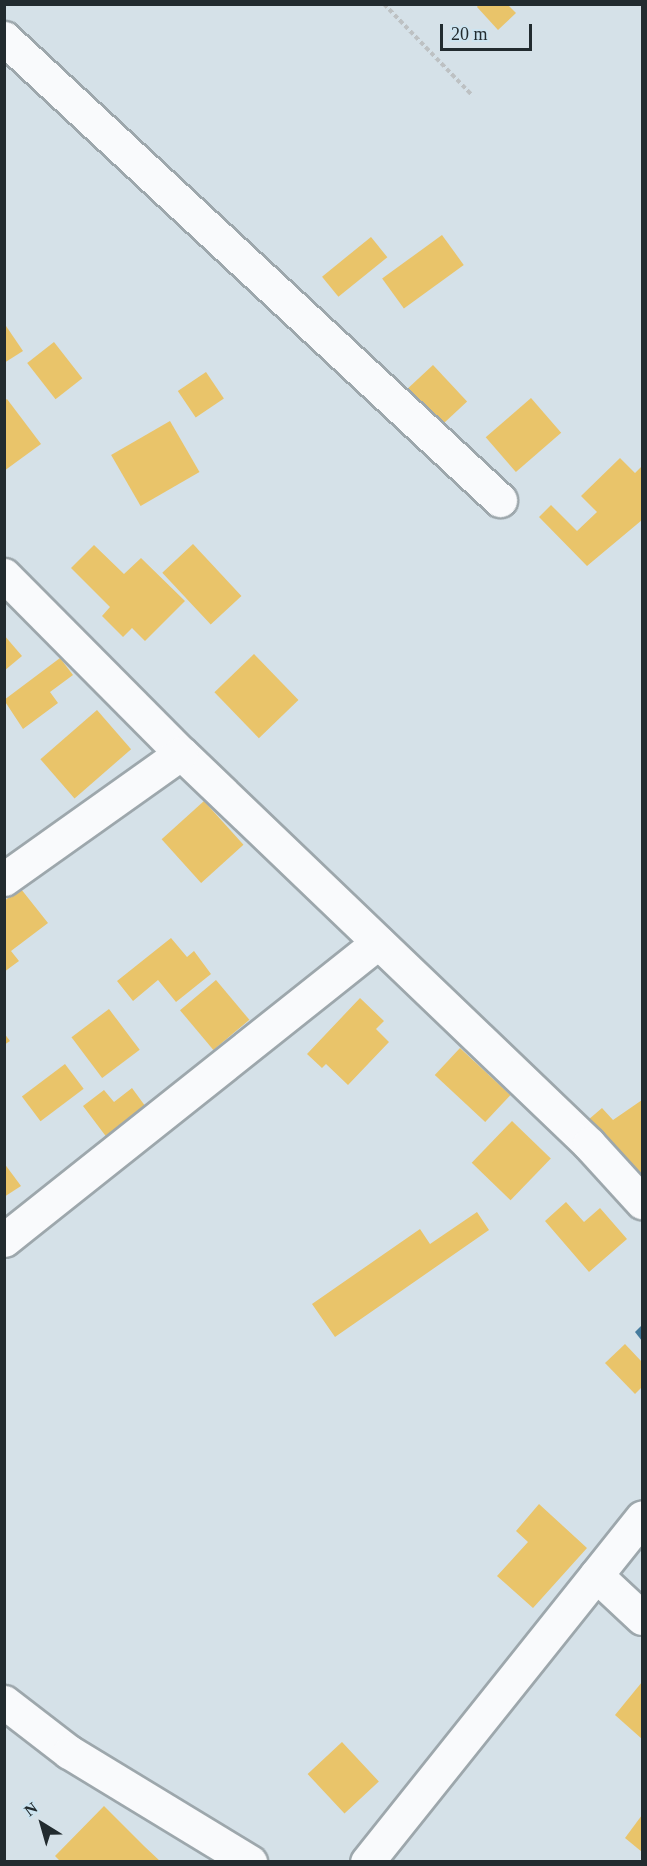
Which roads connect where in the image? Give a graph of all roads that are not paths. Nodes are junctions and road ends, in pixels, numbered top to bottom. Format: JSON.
{"nodes":[{"id":1,"x":4,"y":38,"type":"edge"},
{"id":2,"x":500,"y":500,"type":"dead end"},
{"id":3,"x":4,"y":575,"type":"edge"},
{"id":4,"x":181,"y":753,"type":"junction"},
{"id":5,"x":4,"y":879,"type":"edge"},
{"id":6,"x":378,"y":943,"type":"junction"},
{"id":7,"x":642,"y":1202,"type":"edge"},
{"id":8,"x":4,"y":1240,"type":"edge"},
{"id":9,"x":642,"y":1517,"type":"edge"},
{"id":10,"x":596,"y":1575,"type":"junction"},
{"id":11,"x":642,"y":1618,"type":"edge"},
{"id":12,"x":4,"y":1702,"type":"edge"},
{"id":13,"x":250,"y":1862,"type":"edge"},
{"id":14,"x":367,"y":1862,"type":"edge"}],
"edges":[{"from":1,"to":2,"type":"street"},
{"from":3,"to":4,"type":"street"},
{"from":4,"to":5,"type":"street"},
{"from":4,"to":6,"type":"street"},
{"from":6,"to":7,"type":"street"},
{"from":6,"to":8,"type":"street"},
{"from":9,"to":10,"type":"street"},
{"from":10,"to":11,"type":"street"},
{"from":10,"to":14,"type":"street"},
{"from":12,"to":13,"type":"street"}]}
